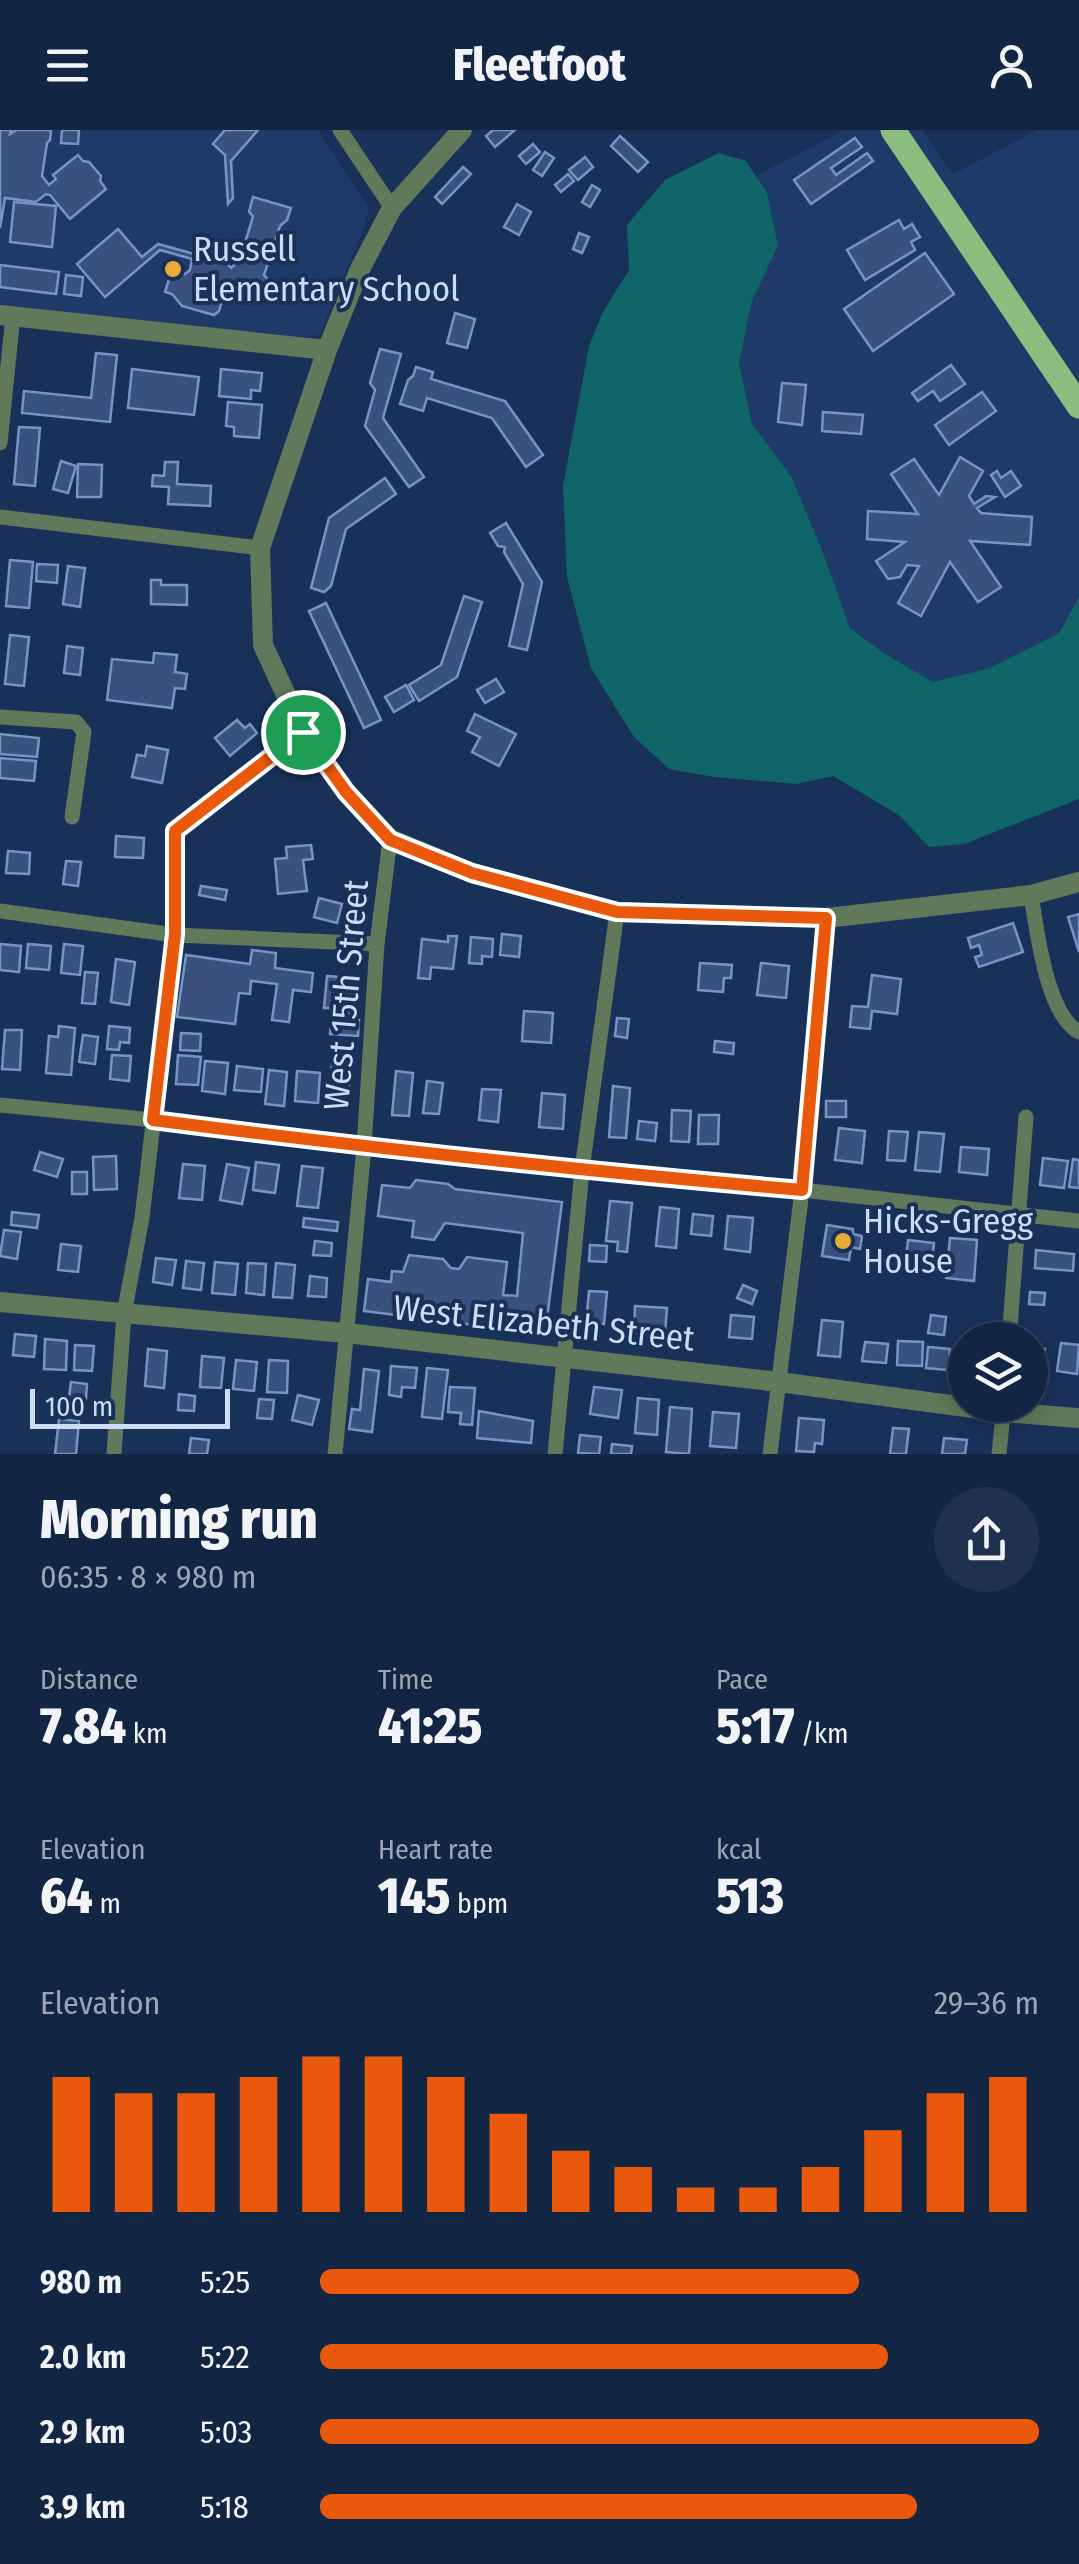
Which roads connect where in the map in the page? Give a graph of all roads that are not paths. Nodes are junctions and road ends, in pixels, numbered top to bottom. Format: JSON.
{"nodes":[{"id":1,"x":340,"y":130,"type":"edge"},
{"id":2,"x":462,"y":130,"type":"edge"},
{"id":3,"x":893,"y":130,"type":"edge"},
{"id":4,"x":392,"y":208,"type":"junction"},
{"id":5,"x":6,"y":316,"type":"edge"},
{"id":6,"x":327,"y":350,"type":"junction"},
{"id":7,"x":1079,"y":406,"type":"edge"},
{"id":8,"x":0,"y":443,"type":"edge"},
{"id":9,"x":0,"y":517,"type":"edge"},
{"id":10,"x":260,"y":548,"type":"junction"},
{"id":11,"x":0,"y":717,"type":"edge"},
{"id":12,"x":303,"y":732,"type":"junction"},
{"id":13,"x":72,"y":817,"type":"dead end"},
{"id":14,"x":390,"y":840,"type":"junction"},
{"id":15,"x":1079,"y":882,"type":"edge"},
{"id":16,"x":1030,"y":896,"type":"junction"},
{"id":17,"x":0,"y":912,"type":"edge"},
{"id":18,"x":617,"y":912,"type":"junction"},
{"id":19,"x":826,"y":918,"type":"junction"},
{"id":20,"x":175,"y":934,"type":"junction"},
{"id":21,"x":377,"y":944,"type":"junction"},
{"id":22,"x":1079,"y":1032,"type":"edge"},
{"id":23,"x":0,"y":1106,"type":"edge"},
{"id":24,"x":1026,"y":1117,"type":"dead end"},
{"id":25,"x":153,"y":1120,"type":"junction"},
{"id":26,"x":364,"y":1147,"type":"junction"},
{"id":27,"x":582,"y":1170,"type":"junction"},
{"id":28,"x":802,"y":1190,"type":"junction"},
{"id":29,"x":1020,"y":1215,"type":"junction"},
{"id":30,"x":1079,"y":1222,"type":"edge"},
{"id":31,"x":0,"y":1302,"type":"edge"},
{"id":32,"x":124,"y":1314,"type":"junction"},
{"id":33,"x":1011,"y":1322,"type":"edge"},
{"id":34,"x":346,"y":1333,"type":"junction"},
{"id":35,"x":565,"y":1360,"type":"junction"},
{"id":36,"x":778,"y":1382,"type":"junction"},
{"id":37,"x":948,"y":1402,"type":"edge"},
{"id":38,"x":1048,"y":1414,"type":"edge"},
{"id":39,"x":1079,"y":1418,"type":"edge"},
{"id":40,"x":1002,"y":1422,"type":"edge"},
{"id":41,"x":114,"y":1454,"type":"edge"},
{"id":42,"x":335,"y":1454,"type":"edge"},
{"id":43,"x":555,"y":1454,"type":"edge"},
{"id":44,"x":770,"y":1454,"type":"edge"},
{"id":45,"x":999,"y":1454,"type":"edge"}],
"edges":[{"from":1,"to":4,"type":"street"},
{"from":2,"to":4,"type":"street"},
{"from":3,"to":7,"type":"main road"},
{"from":4,"to":6,"type":"street"},
{"from":5,"to":6,"type":"street"},
{"from":5,"to":8,"type":"street"},
{"from":6,"to":10,"type":"street"},
{"from":9,"to":10,"type":"street"},
{"from":10,"to":12,"type":"street"},
{"from":11,"to":13,"type":"street"},
{"from":12,"to":14,"type":"street"},
{"from":12,"to":20,"type":"street"},
{"from":14,"to":18,"type":"street"},
{"from":14,"to":21,"type":"street","name":"West 15th Street"},
{"from":15,"to":16,"type":"street"},
{"from":16,"to":19,"type":"street"},
{"from":16,"to":22,"type":"street"},
{"from":17,"to":20,"type":"street"},
{"from":18,"to":19,"type":"street"},
{"from":18,"to":27,"type":"street"},
{"from":19,"to":28,"type":"street"},
{"from":20,"to":21,"type":"street"},
{"from":20,"to":25,"type":"street"},
{"from":21,"to":26,"type":"street","name":"West 15th Street"},
{"from":23,"to":25,"type":"street"},
{"from":24,"to":29,"type":"street"},
{"from":25,"to":26,"type":"street"},
{"from":25,"to":32,"type":"street"},
{"from":26,"to":27,"type":"street"},
{"from":26,"to":34,"type":"street","name":"West 15th Street"},
{"from":27,"to":28,"type":"street"},
{"from":27,"to":35,"type":"street"},
{"from":28,"to":29,"type":"street"},
{"from":28,"to":36,"type":"street"},
{"from":29,"to":30,"type":"street"},
{"from":29,"to":33,"type":"street"},
{"from":31,"to":32,"type":"street","name":"West Elizabeth Street"},
{"from":32,"to":34,"type":"street","name":"West Elizabeth Street"},
{"from":32,"to":41,"type":"street"},
{"from":34,"to":35,"type":"street","name":"West Elizabeth Street"},
{"from":34,"to":42,"type":"street","name":"West 15th Street"},
{"from":35,"to":36,"type":"street","name":"West Elizabeth Street"},
{"from":35,"to":43,"type":"street"},
{"from":36,"to":37,"type":"street","name":"West Elizabeth Street"},
{"from":36,"to":44,"type":"street"},
{"from":38,"to":39,"type":"street","name":"West Elizabeth Street"},
{"from":40,"to":45,"type":"street"}]}
